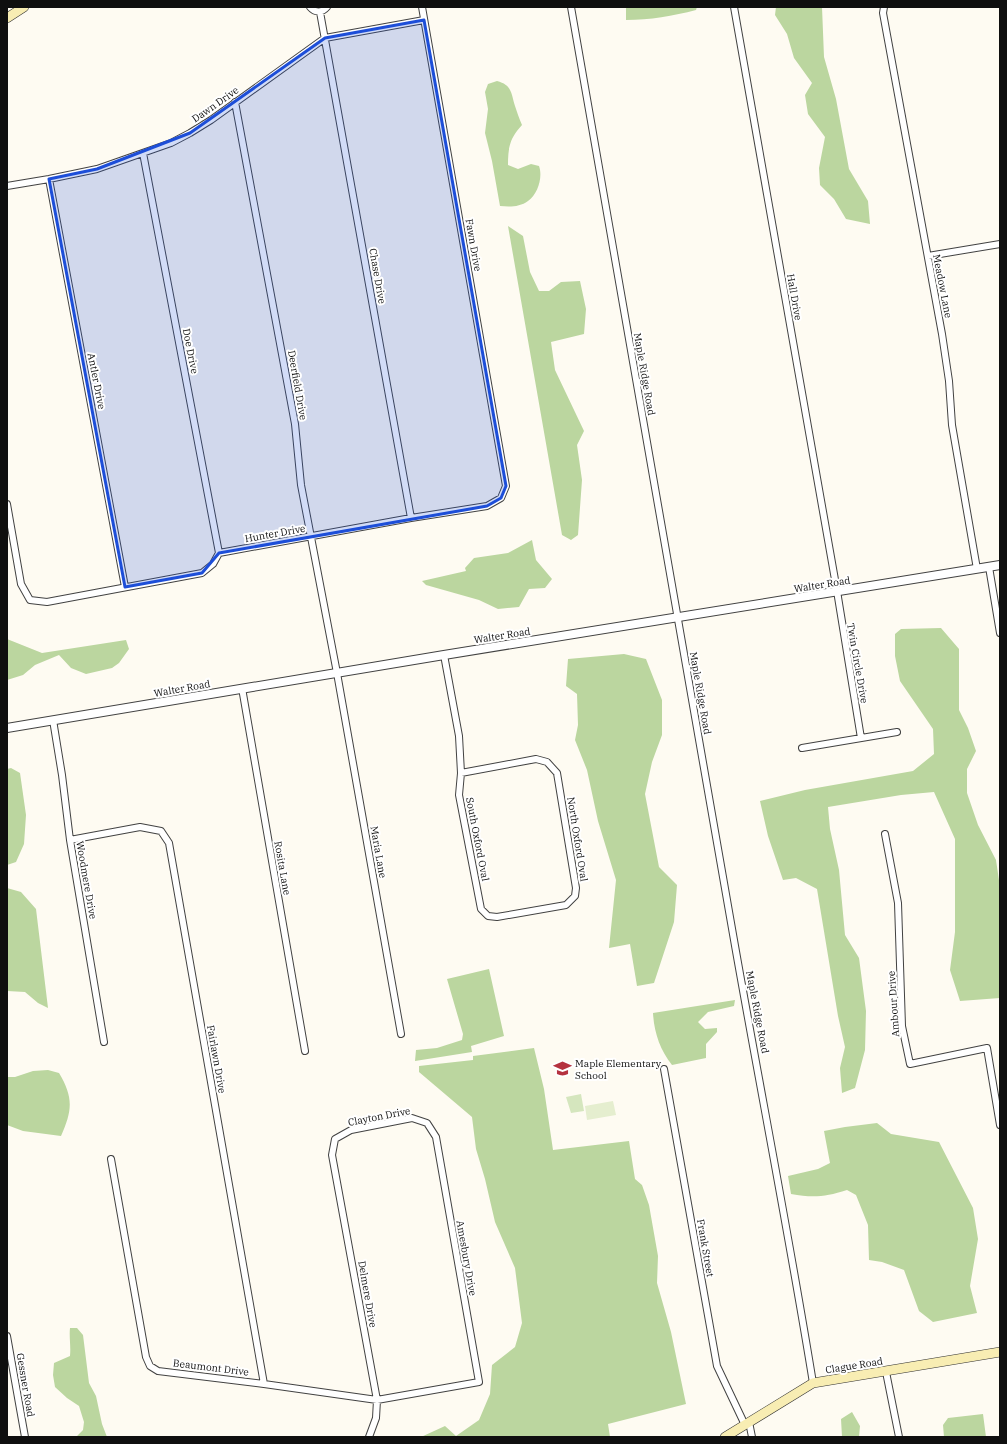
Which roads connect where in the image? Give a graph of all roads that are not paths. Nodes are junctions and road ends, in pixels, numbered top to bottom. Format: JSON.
{"nodes":[{"id":1,"x":24,"y":7,"type":"edge"},
{"id":2,"x":310,"y":7,"type":"edge"},
{"id":3,"x":327,"y":7,"type":"edge"},
{"id":4,"x":422,"y":7,"type":"edge"},
{"id":5,"x":571,"y":7,"type":"edge"},
{"id":6,"x":734,"y":7,"type":"edge"},
{"id":7,"x":884,"y":7,"type":"edge"},
{"id":8,"x":320,"y":12,"type":"junction"},
{"id":9,"x":7,"y":18,"type":"edge"},
{"id":10,"x":424,"y":20,"type":"junction"},
{"id":11,"x":325,"y":38,"type":"junction"},
{"id":12,"x":235,"y":102,"type":"junction"},
{"id":13,"x":143,"y":153,"type":"junction"},
{"id":14,"x":49,"y":180,"type":"junction"},
{"id":15,"x":7,"y":186,"type":"edge"},
{"id":16,"x":1000,"y":244,"type":"edge"},
{"id":17,"x":928,"y":256,"type":"junction"},
{"id":18,"x":506,"y":486,"type":"joint"},
{"id":19,"x":7,"y":504,"type":"edge"},
{"id":20,"x":411,"y":518,"type":"junction"},
{"id":21,"x":311,"y":536,"type":"junction"},
{"id":22,"x":219,"y":553,"type":"junction"},
{"id":23,"x":1000,"y":565,"type":"edge"},
{"id":24,"x":989,"y":567,"type":"junction"},
{"id":25,"x":977,"y":569,"type":"junction"},
{"id":26,"x":125,"y":587,"type":"junction"},
{"id":27,"x":837,"y":591,"type":"junction"},
{"id":28,"x":677,"y":617,"type":"junction"},
{"id":29,"x":1000,"y":633,"type":"edge"},
{"id":30,"x":444,"y":655,"type":"junction"},
{"id":31,"x":337,"y":673,"type":"junction"},
{"id":32,"x":242,"y":688,"type":"junction"},
{"id":33,"x":53,"y":720,"type":"junction"},
{"id":34,"x":7,"y":728,"type":"edge"},
{"id":35,"x":897,"y":732,"type":"dead end"},
{"id":36,"x":861,"y":738,"type":"junction"},
{"id":37,"x":802,"y":748,"type":"dead end"},
{"id":38,"x":461,"y":773,"type":"junction"},
{"id":39,"x":885,"y":834,"type":"dead end"},
{"id":40,"x":70,"y":840,"type":"junction"},
{"id":41,"x":566,"y":905,"type":"joint"},
{"id":42,"x":401,"y":1034,"type":"dead end"},
{"id":43,"x":104,"y":1042,"type":"dead end"},
{"id":44,"x":304,"y":1051,"type":"dead end"},
{"id":45,"x":664,"y":1069,"type":"dead end"},
{"id":46,"x":1000,"y":1125,"type":"edge"},
{"id":47,"x":436,"y":1137,"type":"joint"},
{"id":48,"x":332,"y":1155,"type":"joint"},
{"id":49,"x":111,"y":1159,"type":"dead end"},
{"id":50,"x":7,"y":1336,"type":"edge"},
{"id":51,"x":1000,"y":1352,"type":"edge"},
{"id":52,"x":886,"y":1372,"type":"junction"},
{"id":53,"x":479,"y":1382,"type":"joint"},
{"id":54,"x":813,"y":1383,"type":"junction"},
{"id":55,"x":264,"y":1384,"type":"junction"},
{"id":56,"x":377,"y":1400,"type":"junction"},
{"id":57,"x":747,"y":1424,"type":"junction"},
{"id":58,"x":25,"y":1437,"type":"edge"},
{"id":59,"x":370,"y":1437,"type":"edge"},
{"id":60,"x":726,"y":1437,"type":"edge"},
{"id":61,"x":752,"y":1437,"type":"edge"},
{"id":62,"x":899,"y":1437,"type":"edge"}],
"edges":[{"from":1,"to":9,"type":"main road"},
{"from":2,"to":8,"type":"street"},
{"from":3,"to":8,"type":"street"},
{"from":4,"to":10,"type":"street","name":"Fawn Drive"},
{"from":5,"to":28,"type":"street","name":"Maple Ridge Road"},
{"from":6,"to":27,"type":"street","name":"Hall Drive"},
{"from":7,"to":17,"type":"street","name":"Meadow Lane"},
{"from":8,"to":11,"type":"street","name":"Chase Drive"},
{"from":10,"to":11,"type":"street","name":"Dawn Drive"},
{"from":10,"to":18,"type":"street","name":"Fawn Drive"},
{"from":11,"to":12,"type":"street","name":"Dawn Drive"},
{"from":11,"to":20,"type":"street","name":"Chase Drive"},
{"from":12,"to":13,"type":"street","name":"Dawn Drive"},
{"from":12,"to":21,"type":"street","name":"Deerfield Drive"},
{"from":13,"to":14,"type":"street","name":"Dawn Drive"},
{"from":13,"to":22,"type":"street","name":"Doe Drive"},
{"from":14,"to":15,"type":"street","name":"Dawn Drive"},
{"from":14,"to":26,"type":"street","name":"Antler Drive"},
{"from":16,"to":17,"type":"street"},
{"from":17,"to":25,"type":"street","name":"Meadow Lane"},
{"from":18,"to":20,"type":"street","name":"Hunter Drive"},
{"from":19,"to":26,"type":"street"},
{"from":20,"to":21,"type":"street","name":"Hunter Drive"},
{"from":21,"to":22,"type":"street","name":"Hunter Drive"},
{"from":21,"to":31,"type":"street","name":"Deerfield Drive"},
{"from":22,"to":26,"type":"street"},
{"from":23,"to":24,"type":"street","name":"Walter Road"},
{"from":24,"to":25,"type":"street","name":"Walter Road"},
{"from":24,"to":29,"type":"street"},
{"from":25,"to":27,"type":"street","name":"Walter Road"},
{"from":27,"to":28,"type":"street","name":"Walter Road"},
{"from":27,"to":36,"type":"street","name":"Twin Circle Drive"},
{"from":28,"to":30,"type":"street","name":"Walter Road"},
{"from":28,"to":54,"type":"street","name":"Maple Ridge Road"},
{"from":30,"to":31,"type":"street","name":"Walter Road"},
{"from":30,"to":38,"type":"street","name":"South Oxford Oval"},
{"from":31,"to":32,"type":"street","name":"Walter Road"},
{"from":31,"to":42,"type":"street","name":"Maria Lane"},
{"from":32,"to":33,"type":"street","name":"Walter Road"},
{"from":32,"to":44,"type":"street","name":"Rosita Lane"},
{"from":33,"to":34,"type":"street","name":"Walter Road"},
{"from":33,"to":40,"type":"street","name":"Woodmere Drive"},
{"from":35,"to":36,"type":"street"},
{"from":36,"to":37,"type":"street"},
{"from":38,"to":41,"type":"street","name":"South Oxford Oval"},
{"from":38,"to":41,"type":"street","name":"North Oxford Oval"},
{"from":39,"to":46,"type":"street","name":"Ambour Drive"},
{"from":40,"to":43,"type":"street","name":"Woodmere Drive"},
{"from":40,"to":55,"type":"street","name":"Fairlawn Drive"},
{"from":45,"to":57,"type":"street","name":"Frank Street"},
{"from":47,"to":48,"type":"street","name":"Clayton Drive"},
{"from":47,"to":53,"type":"street","name":"Amesbury Drive"},
{"from":48,"to":56,"type":"street","name":"Delmere Drive"},
{"from":49,"to":55,"type":"street","name":"Beaumont Drive"},
{"from":50,"to":58,"type":"street","name":"Gessner Road"},
{"from":51,"to":52,"type":"main road","name":"Clague Road"},
{"from":52,"to":54,"type":"main road","name":"Clague Road"},
{"from":52,"to":62,"type":"street"},
{"from":53,"to":56,"type":"street","name":"Beaumont Drive"},
{"from":54,"to":57,"type":"main road","name":"Clague Road"},
{"from":55,"to":56,"type":"street","name":"Beaumont Drive"},
{"from":56,"to":59,"type":"street","name":"Delmere Drive"},
{"from":57,"to":60,"type":"main road","name":"Clague Road"},
{"from":57,"to":61,"type":"street","name":"Frank Street"}]}
